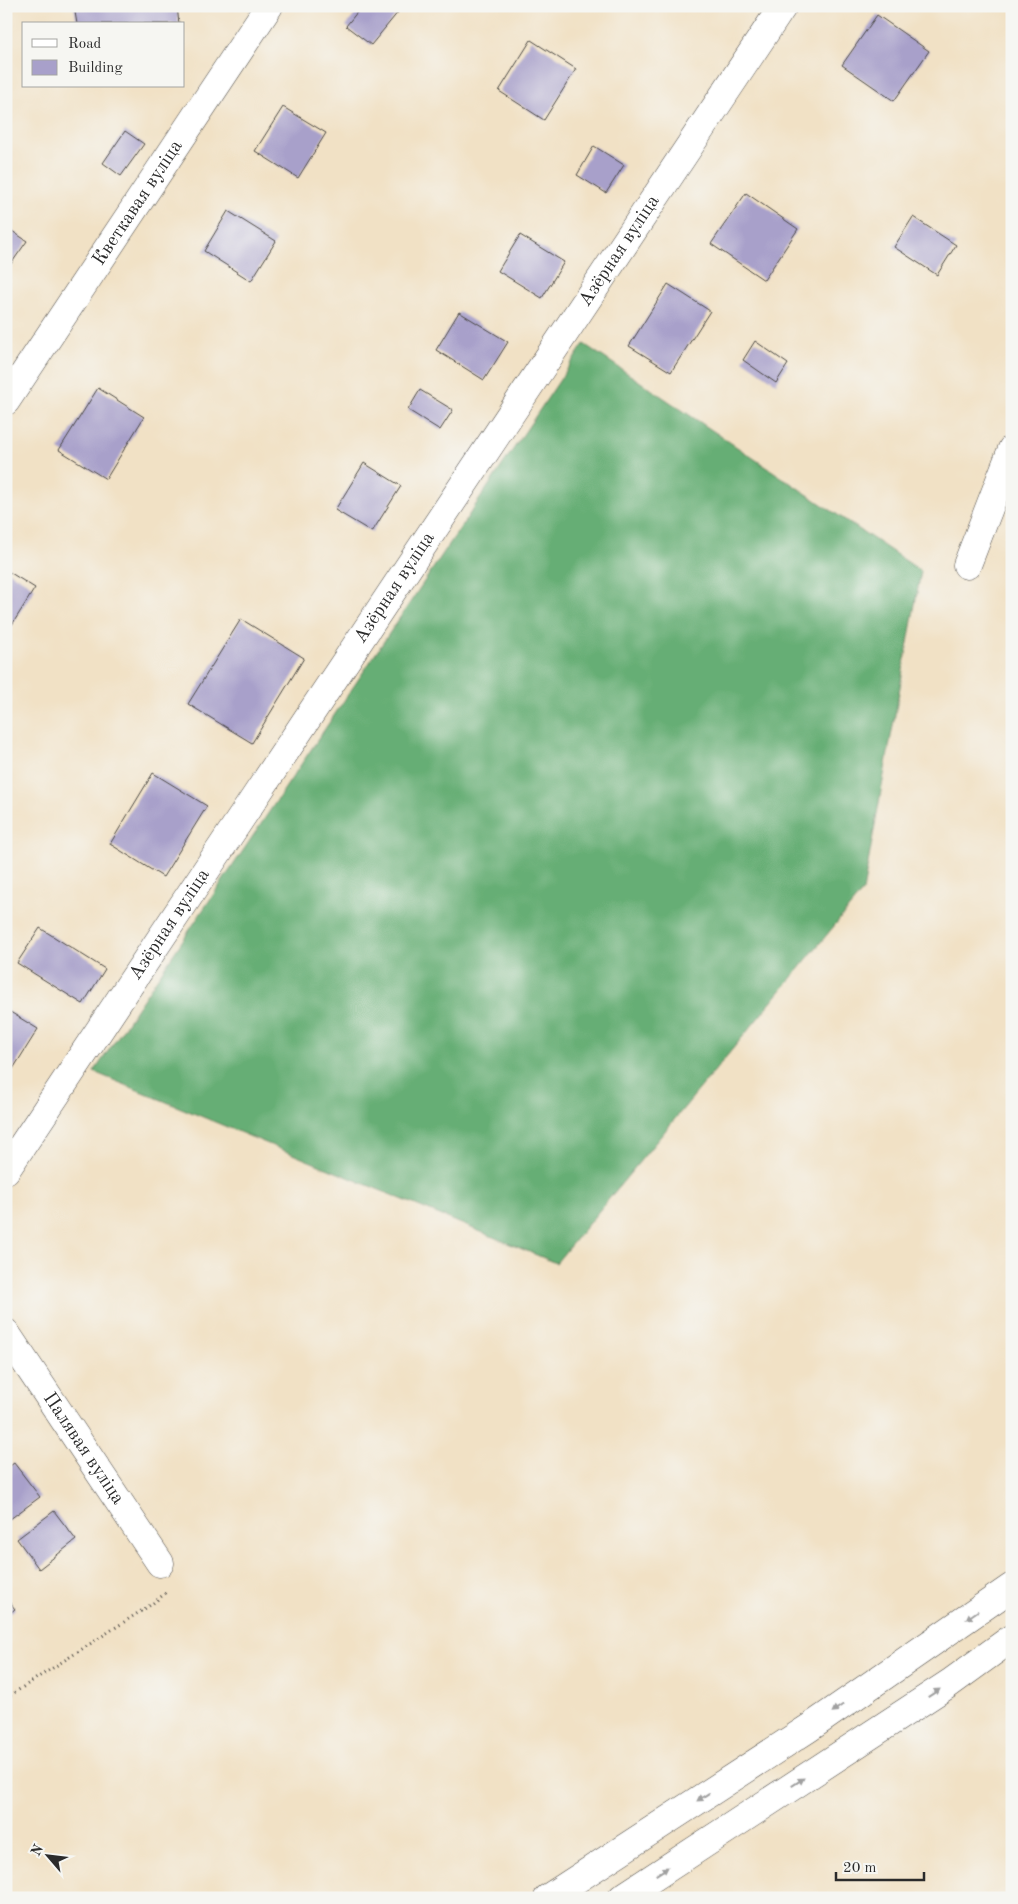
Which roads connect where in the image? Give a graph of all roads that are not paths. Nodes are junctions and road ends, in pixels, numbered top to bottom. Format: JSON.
{"nodes":[{"id":1,"x":268,"y":6,"type":"edge"},
{"id":2,"x":783,"y":6,"type":"edge"},
{"id":3,"x":6,"y":401,"type":"edge"},
{"id":4,"x":1012,"y":449,"type":"edge"},
{"id":5,"x":968,"y":565,"type":"dead end"},
{"id":6,"x":6,"y":1170,"type":"edge"},
{"id":7,"x":6,"y":1333,"type":"edge"},
{"id":8,"x":160,"y":1563,"type":"road end"},
{"id":9,"x":1012,"y":1587,"type":"edge"},
{"id":10,"x":1012,"y":1638,"type":"edge"},
{"id":11,"x":548,"y":1898,"type":"edge"},
{"id":12,"x":622,"y":1898,"type":"edge"}],
"edges":[{"from":1,"to":3,"type":"main road","name":"Кветкавая вуліца"},
{"from":2,"to":6,"type":"main road","name":"Азёрная вуліца"},
{"from":4,"to":5,"type":"main road"},
{"from":7,"to":8,"type":"main road","name":"Палявая вуліца"},
{"from":9,"to":11,"type":"main road","one_way":true},
{"from":12,"to":10,"type":"main road","one_way":true}]}
